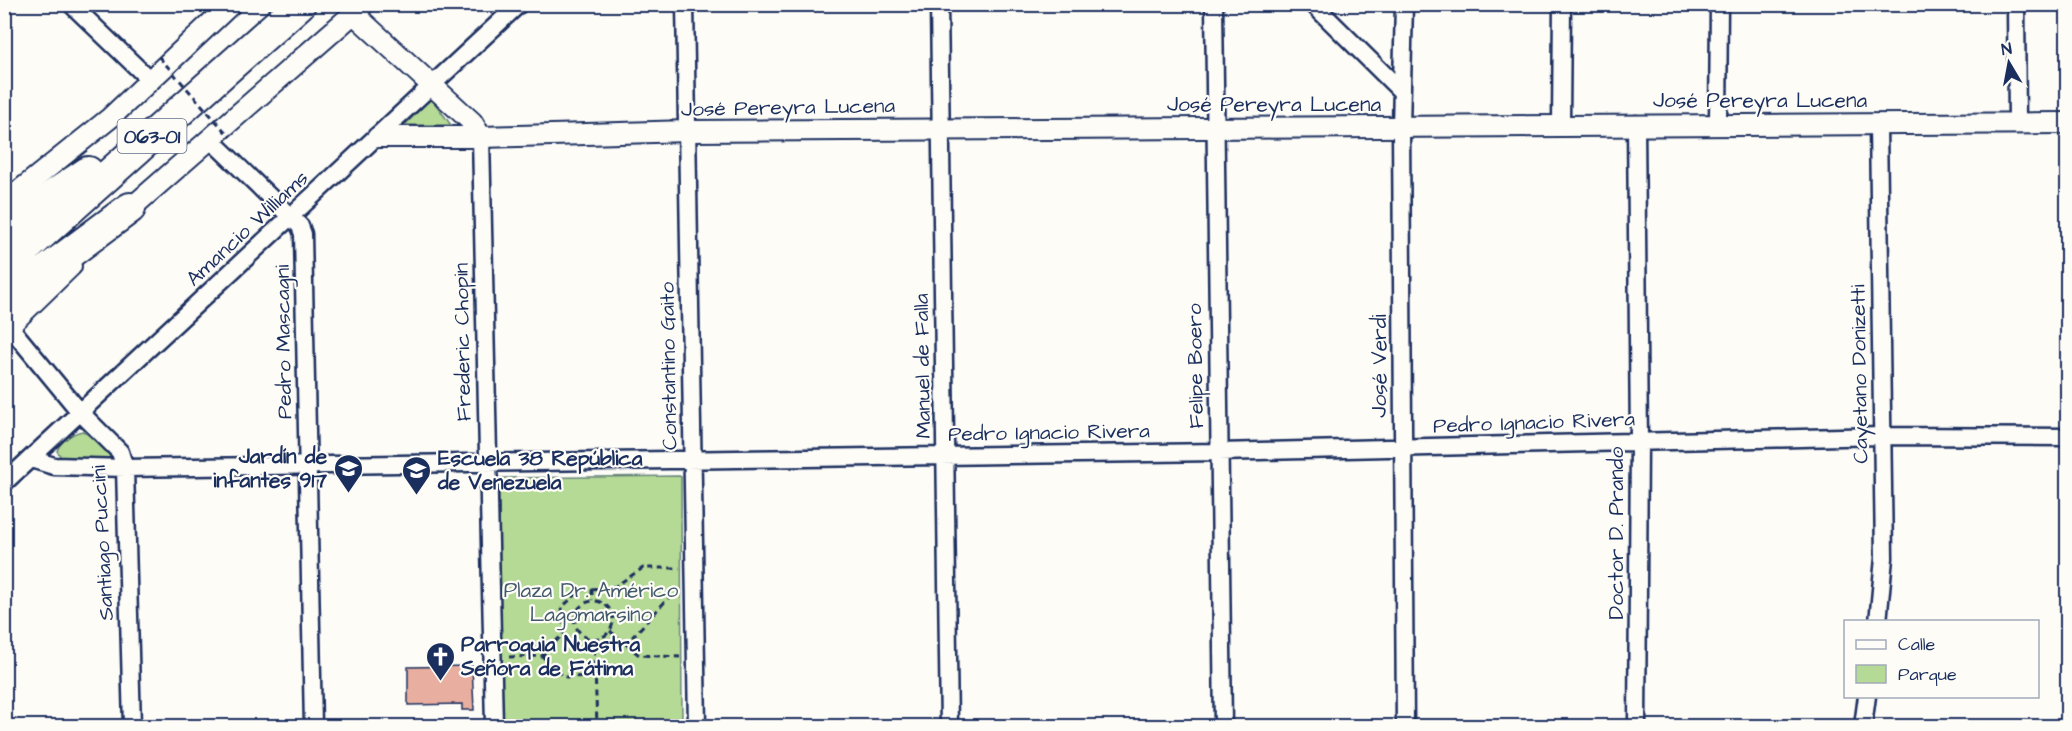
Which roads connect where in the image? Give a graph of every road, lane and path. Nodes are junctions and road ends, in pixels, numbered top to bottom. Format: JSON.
{"nodes":[{"id":1,"x":71,"y":4,"type":"edge"},
{"id":2,"x":231,"y":4,"type":"edge"},
{"id":3,"x":270,"y":4,"type":"edge"},
{"id":4,"x":300,"y":4,"type":"edge"},
{"id":5,"x":519,"y":4,"type":"edge"},
{"id":6,"x":685,"y":4,"type":"edge"},
{"id":7,"x":939,"y":4,"type":"edge"},
{"id":8,"x":1214,"y":4,"type":"edge"},
{"id":9,"x":1313,"y":4,"type":"edge"},
{"id":10,"x":1404,"y":4,"type":"edge"},
{"id":11,"x":1562,"y":4,"type":"edge"},
{"id":12,"x":1719,"y":4,"type":"edge"},
{"id":13,"x":2016,"y":4,"type":"edge"},
{"id":14,"x":358,"y":9,"type":"edge"},
{"id":15,"x":159,"y":57,"type":"dead end"},
{"id":16,"x":151,"y":81,"type":"junction"},
{"id":17,"x":432,"y":86,"type":"junction"},
{"id":18,"x":1402,"y":92,"type":"junction"},
{"id":19,"x":2018,"y":122,"type":"junction"},
{"id":20,"x":2067,"y":123,"type":"edge"},
{"id":21,"x":1561,"y":124,"type":"junction"},
{"id":22,"x":1636,"y":124,"type":"junction"},
{"id":23,"x":1718,"y":124,"type":"junction"},
{"id":24,"x":1878,"y":125,"type":"junction"},
{"id":25,"x":1401,"y":127,"type":"junction"},
{"id":26,"x":941,"y":129,"type":"junction"},
{"id":27,"x":1214,"y":129,"type":"junction"},
{"id":28,"x":688,"y":131,"type":"junction"},
{"id":29,"x":230,"y":137,"type":"dead end"},
{"id":30,"x":378,"y":137,"type":"junction"},
{"id":31,"x":481,"y":137,"type":"junction"},
{"id":32,"x":211,"y":140,"type":"junction"},
{"id":33,"x":88,"y":172,"type":"junction"},
{"id":34,"x":4,"y":203,"type":"edge"},
{"id":35,"x":130,"y":208,"type":"joint"},
{"id":36,"x":291,"y":218,"type":"junction"},
{"id":37,"x":4,"y":228,"type":"edge"},
{"id":38,"x":4,"y":245,"type":"edge"},
{"id":39,"x":4,"y":268,"type":"edge"},
{"id":40,"x":6,"y":320,"type":"edge"},
{"id":41,"x":81,"y":412,"type":"junction"},
{"id":42,"x":1881,"y":436,"type":"junction"},
{"id":43,"x":2067,"y":437,"type":"edge"},
{"id":44,"x":1639,"y":442,"type":"junction"},
{"id":45,"x":1402,"y":448,"type":"junction"},
{"id":46,"x":1219,"y":452,"type":"junction"},
{"id":47,"x":946,"y":456,"type":"junction"},
{"id":48,"x":31,"y":459,"type":"junction"},
{"id":49,"x":692,"y":460,"type":"junction"},
{"id":50,"x":486,"y":464,"type":"junction"},
{"id":51,"x":307,"y":465,"type":"junction"},
{"id":52,"x":125,"y":468,"type":"junction"},
{"id":53,"x":4,"y":483,"type":"edge"},
{"id":54,"x":693,"y":569,"type":"junction"},
{"id":55,"x":591,"y":589,"type":"junction"},
{"id":56,"x":694,"y":594,"type":"junction"},
{"id":57,"x":592,"y":600,"type":"junction"},
{"id":58,"x":1878,"y":620,"type":"edge"},
{"id":59,"x":575,"y":621,"type":"junction"},
{"id":60,"x":562,"y":622,"type":"junction"},
{"id":61,"x":610,"y":631,"type":"junction"},
{"id":62,"x":594,"y":639,"type":"junction"},
{"id":63,"x":625,"y":645,"type":"junction"},
{"id":64,"x":542,"y":656,"type":"junction"},
{"id":65,"x":492,"y":657,"type":"junction"},
{"id":66,"x":695,"y":657,"type":"junction"},
{"id":67,"x":595,"y":676,"type":"junction"},
{"id":68,"x":1867,"y":698,"type":"edge"},
{"id":69,"x":132,"y":726,"type":"edge"},
{"id":70,"x":313,"y":726,"type":"edge"},
{"id":71,"x":494,"y":726,"type":"edge"},
{"id":72,"x":597,"y":726,"type":"edge"},
{"id":73,"x":697,"y":726,"type":"edge"},
{"id":74,"x":949,"y":726,"type":"edge"},
{"id":75,"x":1222,"y":726,"type":"edge"},
{"id":76,"x":1405,"y":726,"type":"edge"},
{"id":77,"x":1637,"y":726,"type":"edge"},
{"id":78,"x":1863,"y":726,"type":"edge"}],
"edges":[{"from":1,"to":16,"type":"street"},
{"from":2,"to":16,"type":"street"},
{"from":3,"to":33,"type":"highway","number":"063-01"},
{"from":4,"to":39,"type":"highway","number":"063-01"},
{"from":5,"to":17,"type":"street","name":"Amancio Williams"},
{"from":6,"to":28,"type":"street","name":"Constantino Gaito"},
{"from":7,"to":26,"type":"street","name":"Manuel de Falla"},
{"from":8,"to":27,"type":"street","name":"Felipe Boero"},
{"from":9,"to":18,"type":"street"},
{"from":10,"to":18,"type":"street","name":"José Verdi"},
{"from":11,"to":21,"type":"street"},
{"from":12,"to":23,"type":"street"},
{"from":13,"to":19,"type":"street"},
{"from":14,"to":17,"type":"street"},
{"from":14,"to":32,"type":"street"},
{"from":15,"to":29,"type":"path","bridge":true},
{"from":16,"to":34,"type":"street"},
{"from":17,"to":30,"type":"street","name":"Amancio Williams"},
{"from":17,"to":31,"type":"street"},
{"from":18,"to":25,"type":"street","name":"José Verdi"},
{"from":19,"to":20,"type":"street","name":"José Pereyra Lucena"},
{"from":19,"to":24,"type":"street","name":"José Pereyra Lucena"},
{"from":21,"to":22,"type":"street","name":"José Pereyra Lucena"},
{"from":21,"to":25,"type":"street","name":"José Pereyra Lucena"},
{"from":22,"to":23,"type":"street","name":"José Pereyra Lucena"},
{"from":22,"to":44,"type":"street","name":"Doctor D. Prando"},
{"from":23,"to":24,"type":"street","name":"José Pereyra Lucena"},
{"from":24,"to":42,"type":"street","name":"Cayetano Donizetti"},
{"from":25,"to":27,"type":"street","name":"José Pereyra Lucena"},
{"from":25,"to":45,"type":"street","name":"José Verdi"},
{"from":26,"to":27,"type":"street","name":"José Pereyra Lucena"},
{"from":26,"to":28,"type":"street","name":"José Pereyra Lucena"},
{"from":26,"to":47,"type":"street","name":"Manuel de Falla"},
{"from":27,"to":46,"type":"street","name":"Felipe Boero"},
{"from":28,"to":31,"type":"street","name":"José Pereyra Lucena"},
{"from":28,"to":49,"type":"street","name":"Constantino Gaito"},
{"from":30,"to":31,"type":"street","name":"José Pereyra Lucena"},
{"from":30,"to":36,"type":"street","name":"Amancio Williams"},
{"from":31,"to":50,"type":"street","name":"Frederic Chopin"},
{"from":32,"to":35,"type":"street"},
{"from":32,"to":36,"type":"street","name":"Pedro Mascagni"},
{"from":33,"to":37,"type":"highway"},
{"from":33,"to":38,"type":"highway","number":"063-01"},
{"from":35,"to":40,"type":"highway"},
{"from":36,"to":41,"type":"street","name":"Amancio Williams"},
{"from":36,"to":51,"type":"street","name":"Pedro Mascagni"},
{"from":40,"to":41,"type":"street","name":"Santiago Puccini"},
{"from":41,"to":48,"type":"street","name":"Amancio Williams"},
{"from":41,"to":52,"type":"street","name":"Santiago Puccini"},
{"from":42,"to":43,"type":"street","name":"Pedro Ignacio Rivera"},
{"from":42,"to":44,"type":"street","name":"Pedro Ignacio Rivera"},
{"from":42,"to":58,"type":"street","name":"Cayetano Donizetti"},
{"from":44,"to":45,"type":"street","name":"Pedro Ignacio Rivera"},
{"from":44,"to":77,"type":"street","name":"Doctor D. Prando"},
{"from":45,"to":46,"type":"street","name":"Pedro Ignacio Rivera"},
{"from":45,"to":76,"type":"street","name":"José Verdi"},
{"from":46,"to":47,"type":"street","name":"Pedro Ignacio Rivera"},
{"from":46,"to":75,"type":"street","name":"Felipe Boero"},
{"from":47,"to":49,"type":"street","name":"Pedro Ignacio Rivera"},
{"from":47,"to":74,"type":"street","name":"Manuel de Falla"},
{"from":48,"to":52,"type":"street","name":"Pedro Ignacio Rivera"},
{"from":48,"to":53,"type":"street","name":"Amancio Williams"},
{"from":49,"to":50,"type":"street","name":"Pedro Ignacio Rivera"},
{"from":49,"to":54,"type":"street","name":"Constantino Gaito"},
{"from":50,"to":51,"type":"street","name":"Pedro Ignacio Rivera"},
{"from":50,"to":65,"type":"street","name":"Frederic Chopin"},
{"from":51,"to":52,"type":"street","name":"Pedro Ignacio Rivera"},
{"from":51,"to":70,"type":"street","name":"Pedro Mascagni"},
{"from":52,"to":69,"type":"street","name":"Santiago Puccini"},
{"from":54,"to":55,"type":"path"},
{"from":54,"to":56,"type":"street","name":"Constantino Gaito"},
{"from":55,"to":57,"type":"path"},
{"from":55,"to":60,"type":"path"},
{"from":56,"to":63,"type":"path"},
{"from":56,"to":66,"type":"street","name":"Constantino Gaito"},
{"from":57,"to":59,"type":"path"},
{"from":57,"to":61,"type":"path"},
{"from":59,"to":60,"type":"path"},
{"from":59,"to":62,"type":"path"},
{"from":60,"to":64,"type":"path"},
{"from":61,"to":62,"type":"path"},
{"from":61,"to":63,"type":"path"},
{"from":62,"to":67,"type":"path"},
{"from":63,"to":66,"type":"path"},
{"from":64,"to":65,"type":"path"},
{"from":64,"to":67,"type":"path"},
{"from":65,"to":71,"type":"street","name":"Frederic Chopin"},
{"from":66,"to":73,"type":"street","name":"Constantino Gaito"},
{"from":67,"to":72,"type":"path"},
{"from":68,"to":78,"type":"street"}]}
